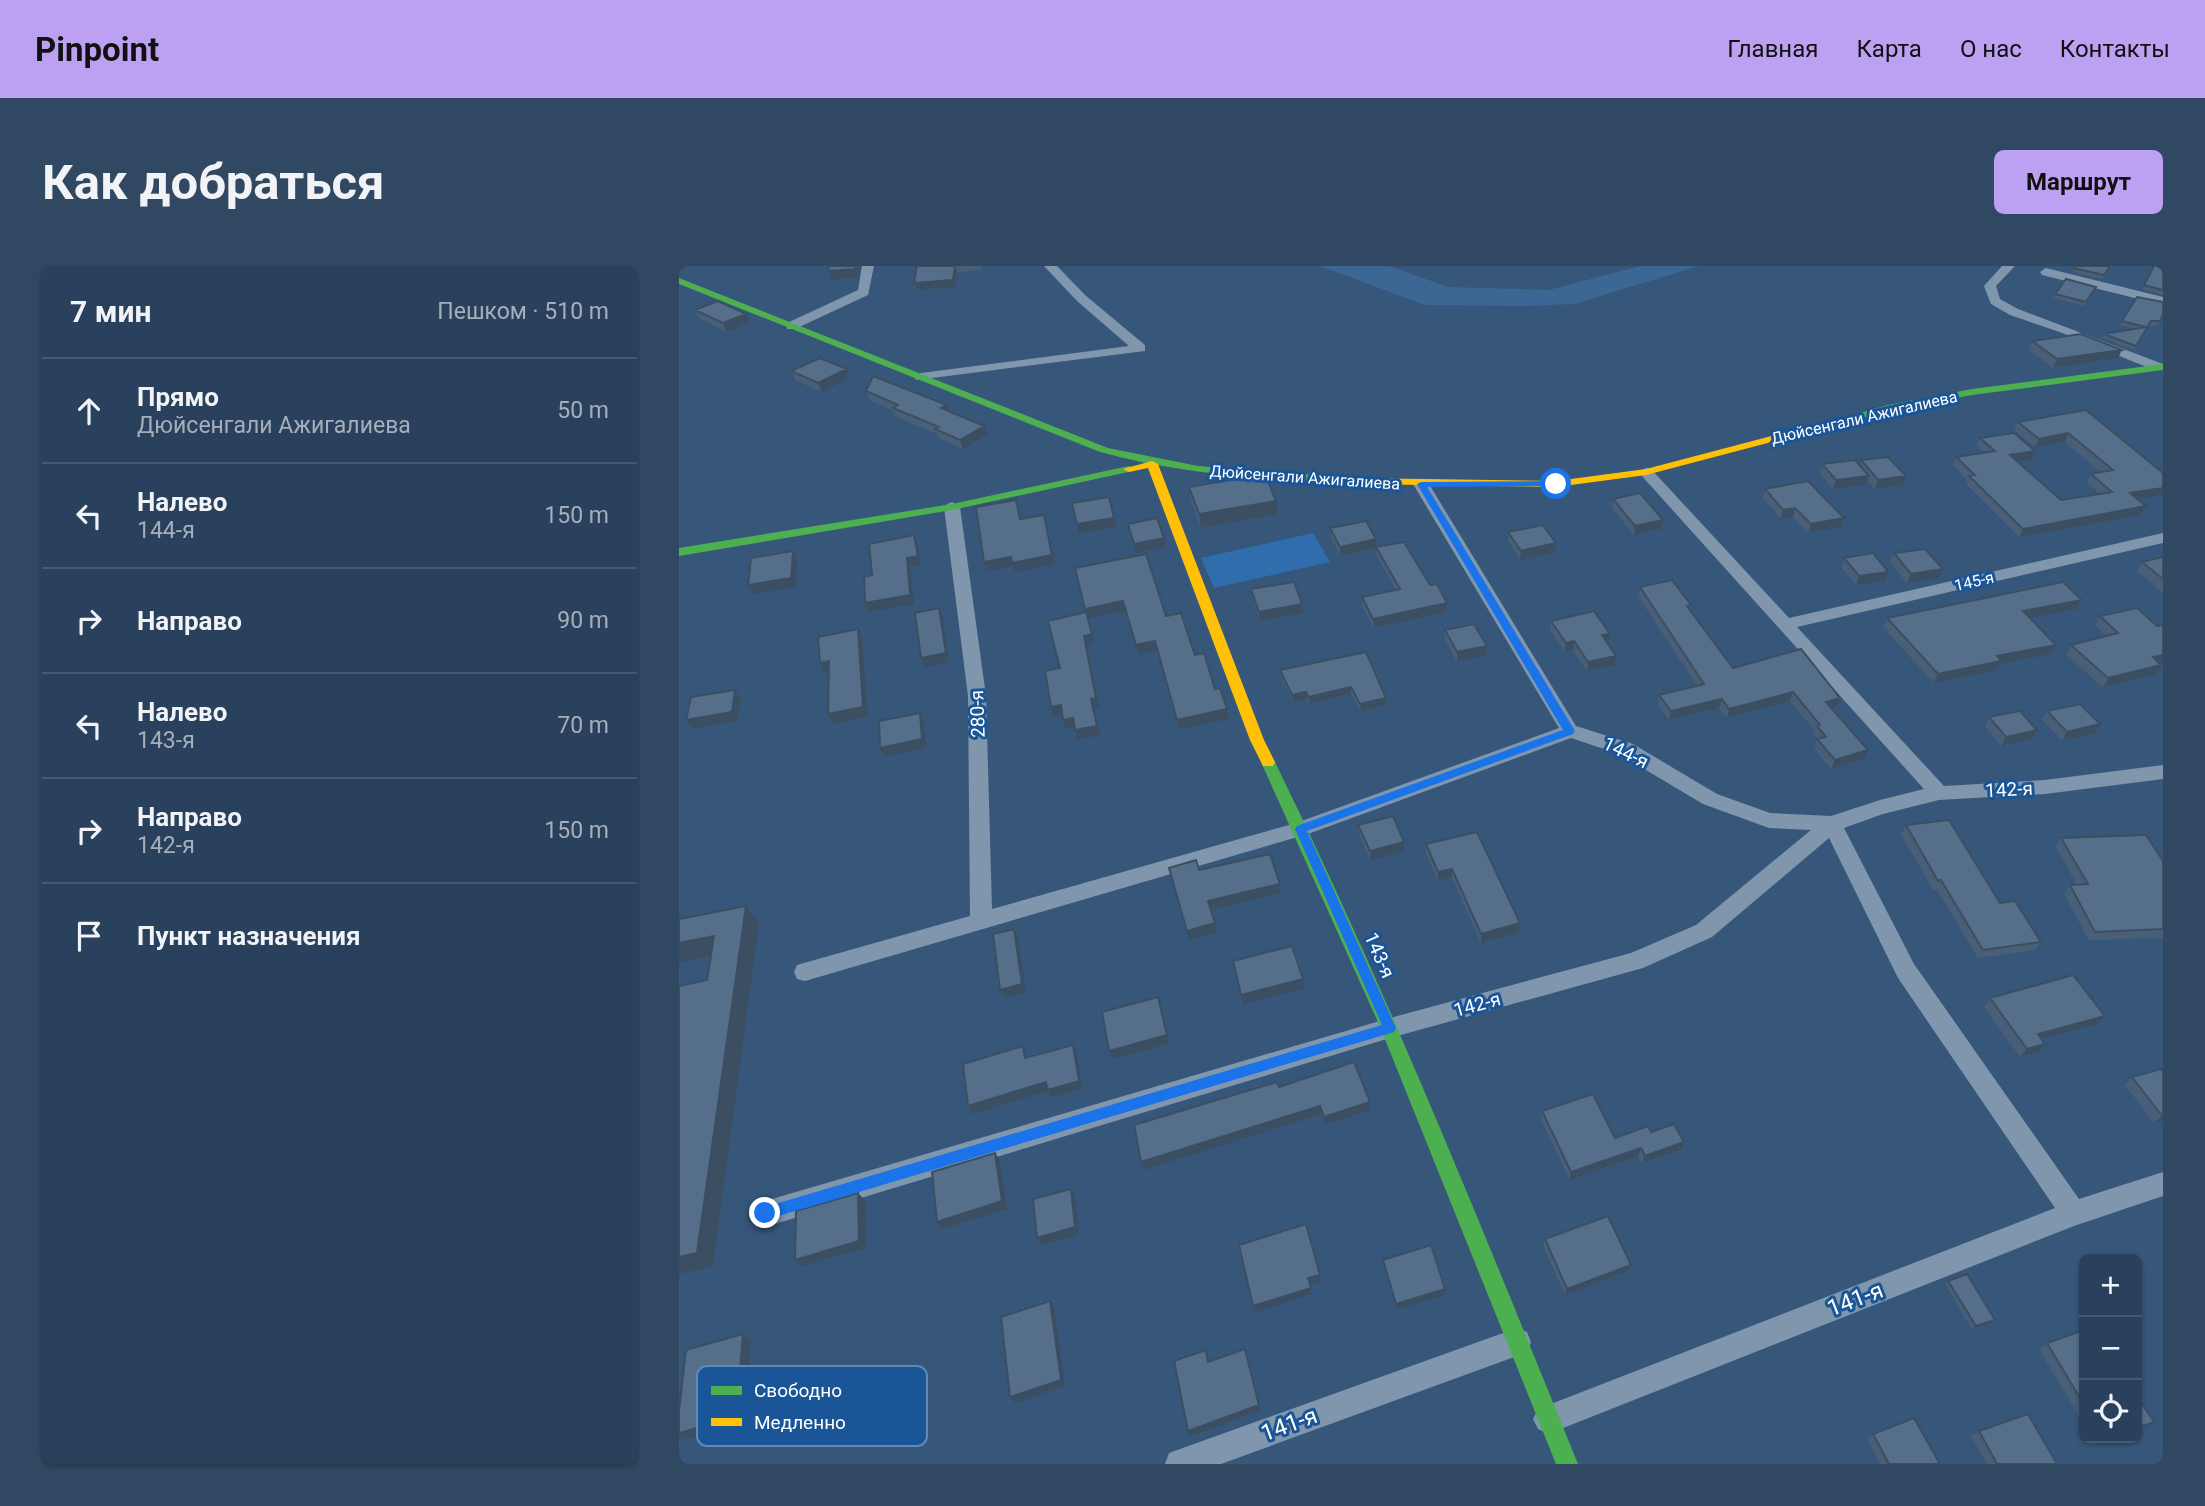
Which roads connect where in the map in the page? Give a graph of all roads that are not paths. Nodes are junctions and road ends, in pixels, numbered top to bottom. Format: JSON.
{"nodes":[{"id":1,"x":868,"y":266,"type":"edge"},
{"id":2,"x":1050,"y":266,"type":"edge"},
{"id":3,"x":2009,"y":266,"type":"edge"},
{"id":4,"x":2046,"y":272,"type":"dead end"},
{"id":5,"x":679,"y":281,"type":"edge"},
{"id":6,"x":2163,"y":301,"type":"edge"},
{"id":7,"x":791,"y":326,"type":"junction"},
{"id":8,"x":2161,"y":367,"type":"edge"},
{"id":9,"x":921,"y":377,"type":"junction"},
{"id":10,"x":1152,"y":464,"type":"junction"},
{"id":11,"x":1646,"y":472,"type":"junction"},
{"id":12,"x":1421,"y":484,"type":"junction"},
{"id":13,"x":952,"y":507,"type":"junction"},
{"id":14,"x":2163,"y":538,"type":"edge"},
{"id":15,"x":679,"y":552,"type":"edge"},
{"id":16,"x":1786,"y":624,"type":"junction"},
{"id":17,"x":1570,"y":731,"type":"junction"},
{"id":18,"x":2163,"y":772,"type":"edge"},
{"id":19,"x":1939,"y":793,"type":"junction"},
{"id":20,"x":1832,"y":824,"type":"junction"},
{"id":21,"x":1301,"y":829,"type":"junction"},
{"id":22,"x":981,"y":923,"type":"junction"},
{"id":23,"x":805,"y":972,"type":"dead end"},
{"id":24,"x":1390,"y":1028,"type":"junction"},
{"id":25,"x":2163,"y":1184,"type":"edge"},
{"id":26,"x":765,"y":1213,"type":"dead end"},
{"id":27,"x":2074,"y":1213,"type":"junction"},
{"id":28,"x":1517,"y":1342,"type":"junction"},
{"id":29,"x":1548,"y":1419,"type":"junction"},
{"id":30,"x":1179,"y":1464,"type":"edge"},
{"id":31,"x":1567,"y":1464,"type":"edge"}],
"edges":[{"from":1,"to":7,"type":"street"},
{"from":2,"to":9,"type":"street"},
{"from":3,"to":8,"type":"street"},
{"from":4,"to":6,"type":"street"},
{"from":5,"to":7,"type":"street","name":"Дюйсенгали Ажигалиева"},
{"from":7,"to":9,"type":"street","name":"Дюйсенгали Ажигалиева"},
{"from":8,"to":11,"type":"street","name":"Дюйсенгали Ажигалиева"},
{"from":9,"to":10,"type":"street","name":"Дюйсенгали Ажигалиева"},
{"from":10,"to":12,"type":"street","name":"Дюйсенгали Ажигалиева"},
{"from":10,"to":13,"type":"street"},
{"from":10,"to":21,"type":"street","name":"143-я"},
{"from":11,"to":12,"type":"street","name":"Дюйсенгали Ажигалиева"},
{"from":11,"to":16,"type":"street"},
{"from":12,"to":17,"type":"street"},
{"from":13,"to":15,"type":"street"},
{"from":13,"to":22,"type":"street","name":"280-я"},
{"from":14,"to":16,"type":"street","name":"145-я"},
{"from":16,"to":19,"type":"street"},
{"from":17,"to":20,"type":"street","name":"144-я"},
{"from":17,"to":21,"type":"street"},
{"from":18,"to":19,"type":"street","name":"142-я"},
{"from":19,"to":20,"type":"street","name":"142-я"},
{"from":20,"to":24,"type":"street","name":"142-я"},
{"from":20,"to":27,"type":"street"},
{"from":21,"to":22,"type":"street"},
{"from":21,"to":24,"type":"street","name":"143-я"},
{"from":22,"to":23,"type":"street"},
{"from":24,"to":26,"type":"street","name":"142-я"},
{"from":24,"to":28,"type":"street","name":"143-я"},
{"from":25,"to":27,"type":"street","name":"141-я"},
{"from":27,"to":29,"type":"street","name":"141-я"},
{"from":28,"to":29,"type":"street","name":"143-я"},
{"from":28,"to":30,"type":"street","name":"141-я"},
{"from":29,"to":31,"type":"street","name":"143-я"}]}
